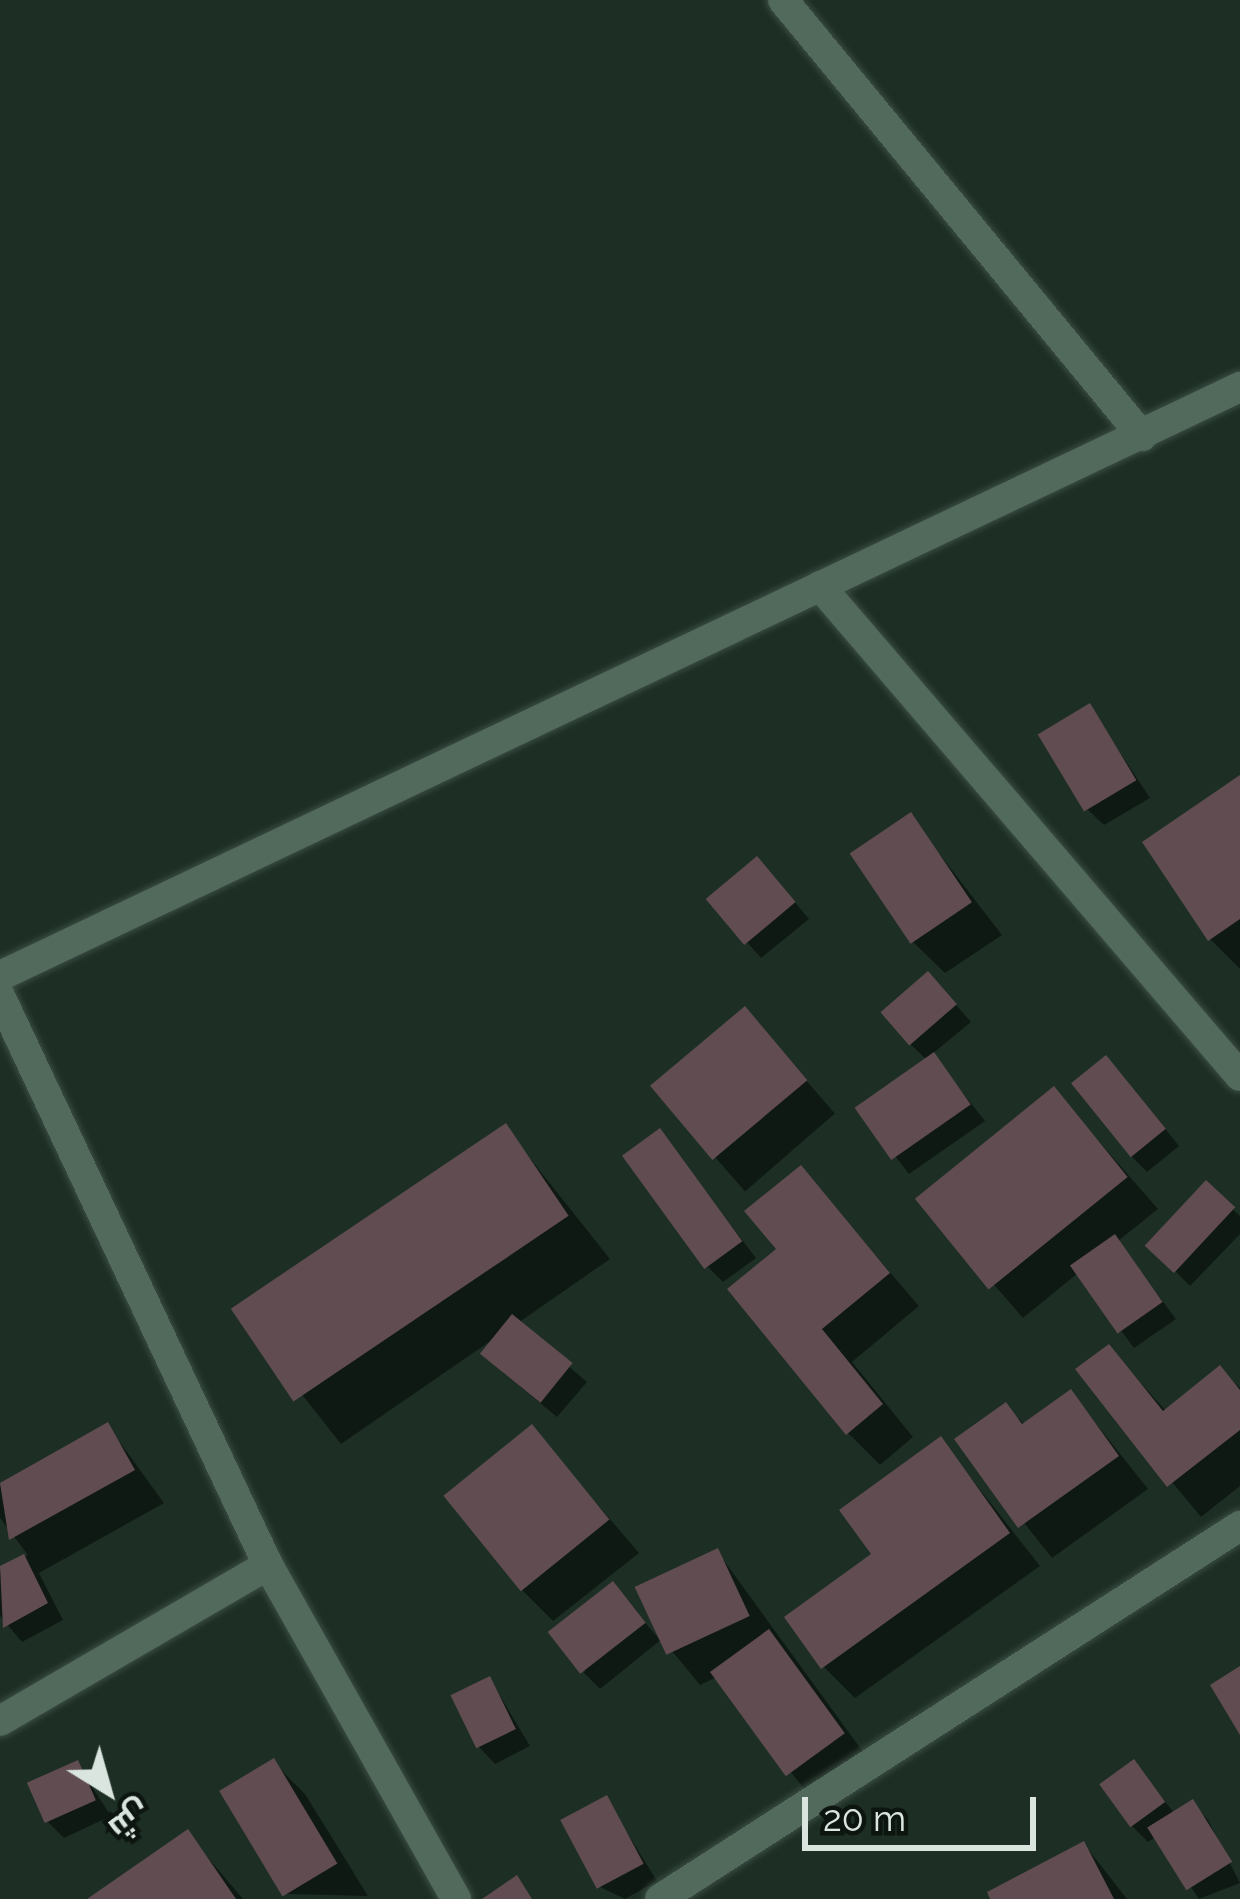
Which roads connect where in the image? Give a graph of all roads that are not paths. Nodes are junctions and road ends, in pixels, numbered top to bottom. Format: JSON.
{"nodes":[{"id":1,"x":783,"y":0,"type":"edge"},
{"id":2,"x":1240,"y":387,"type":"edge"},
{"id":3,"x":1142,"y":436,"type":"junction"},
{"id":4,"x":820,"y":586,"type":"junction"},
{"id":5,"x":0,"y":976,"type":"edge"},
{"id":6,"x":0,"y":996,"type":"edge"},
{"id":7,"x":1240,"y":1076,"type":"edge"},
{"id":8,"x":1240,"y":1526,"type":"edge"},
{"id":9,"x":268,"y":1565,"type":"junction"},
{"id":10,"x":0,"y":1721,"type":"edge"},
{"id":11,"x":456,"y":1899,"type":"edge"},
{"id":12,"x":660,"y":1899,"type":"edge"}],
"edges":[{"from":1,"to":3,"type":"street"},
{"from":2,"to":3,"type":"street"},
{"from":3,"to":4,"type":"street"},
{"from":4,"to":5,"type":"street"},
{"from":4,"to":7,"type":"street"},
{"from":6,"to":9,"type":"street"},
{"from":8,"to":12,"type":"street"},
{"from":9,"to":10,"type":"street"},
{"from":9,"to":11,"type":"street"}]}
